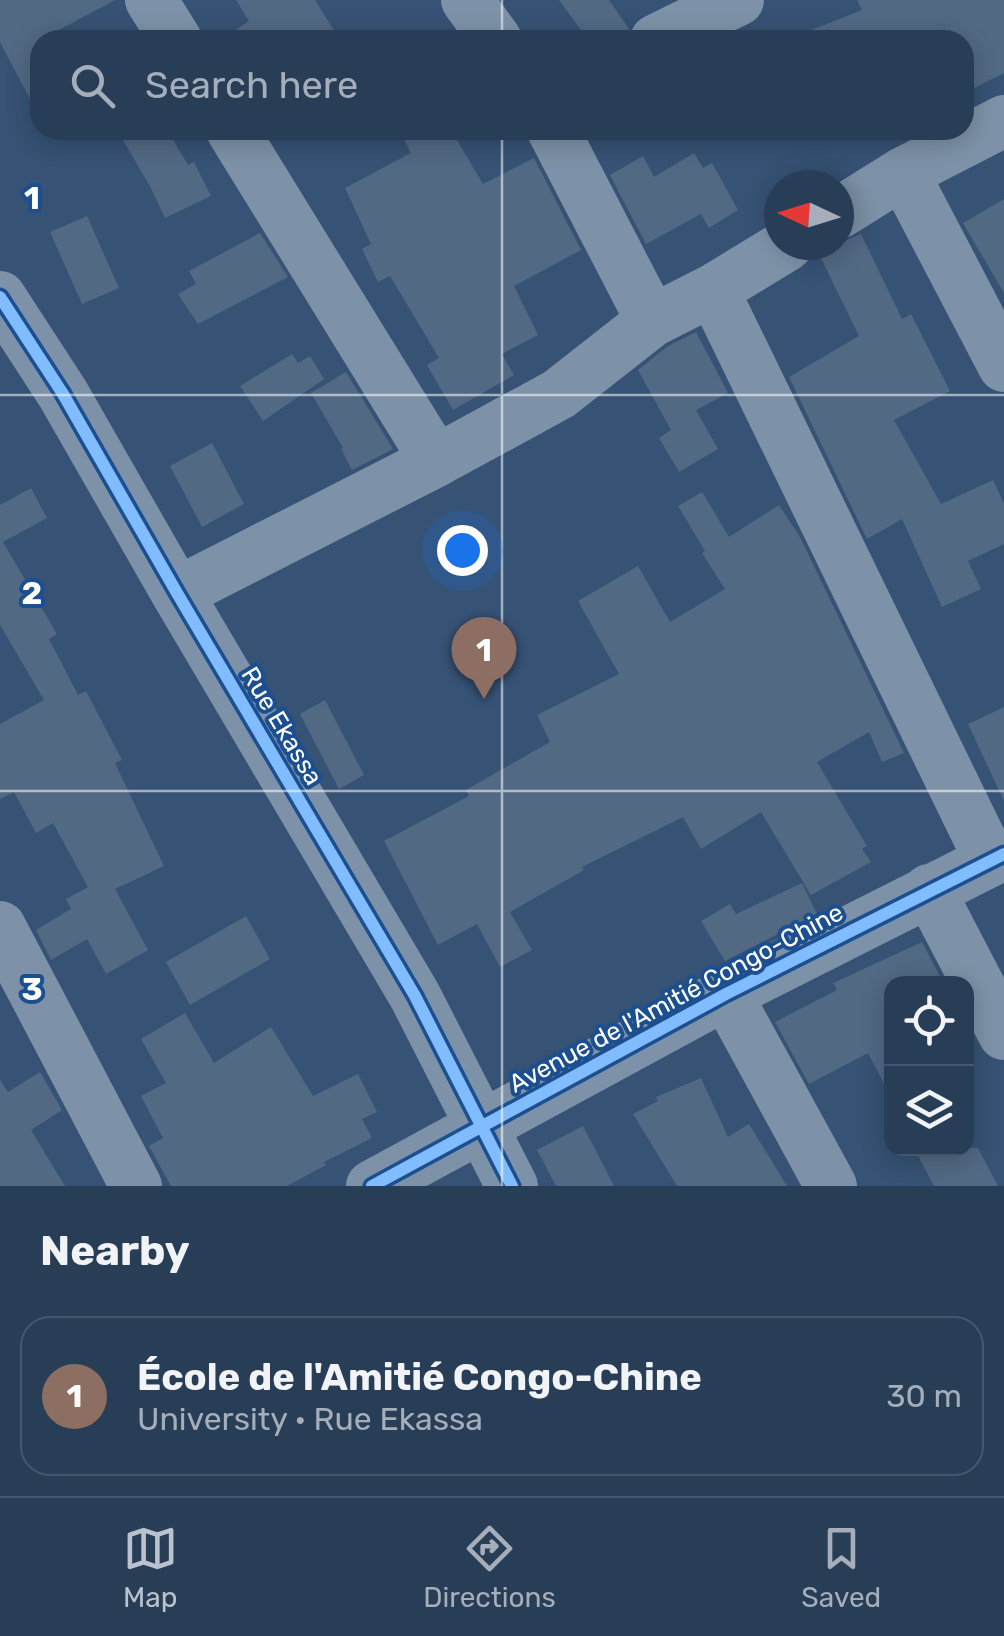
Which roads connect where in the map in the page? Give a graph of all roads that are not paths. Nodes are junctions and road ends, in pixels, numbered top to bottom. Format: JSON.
{"nodes":[{"id":1,"x":152,"y":0,"type":"edge"},
{"id":2,"x":468,"y":0,"type":"edge"},
{"id":3,"x":738,"y":0,"type":"edge"},
{"id":4,"x":170,"y":30,"type":"edge"},
{"id":5,"x":489,"y":30,"type":"edge"},
{"id":6,"x":676,"y":30,"type":"edge"},
{"id":7,"x":1004,"y":121,"type":"edge"},
{"id":8,"x":974,"y":137,"type":"edge"},
{"id":9,"x":238,"y":140,"type":"edge"},
{"id":10,"x":558,"y":140,"type":"edge"},
{"id":11,"x":968,"y":140,"type":"edge"},
{"id":12,"x":903,"y":174,"type":"junction"},
{"id":13,"x":854,"y":204,"type":"edge"},
{"id":14,"x":764,"y":259,"type":"edge"},
{"id":15,"x":713,"y":290,"type":"junction"},
{"id":16,"x":0,"y":297,"type":"edge"},
{"id":17,"x":652,"y":321,"type":"junction"},
{"id":18,"x":1004,"y":366,"type":"edge"},
{"id":19,"x":436,"y":461,"type":"junction"},
{"id":20,"x":177,"y":594,"type":"junction"},
{"id":21,"x":997,"y":857,"type":"edge"},
{"id":22,"x":929,"y":890,"type":"junction"},
{"id":23,"x":0,"y":927,"type":"edge"},
{"id":24,"x":726,"y":994,"type":"junction"},
{"id":25,"x":1004,"y":1034,"type":"edge"},
{"id":26,"x":483,"y":1128,"type":"junction"},
{"id":27,"x":136,"y":1186,"type":"edge"},
{"id":28,"x":372,"y":1186,"type":"edge"},
{"id":29,"x":512,"y":1186,"type":"edge"},
{"id":30,"x":831,"y":1186,"type":"edge"}],
"edges":[{"from":1,"to":4,"type":"street"},
{"from":2,"to":5,"type":"street"},
{"from":3,"to":6,"type":"street"},
{"from":7,"to":8,"type":"street"},
{"from":9,"to":19,"type":"street"},
{"from":10,"to":17,"type":"street"},
{"from":11,"to":12,"type":"street"},
{"from":12,"to":13,"type":"street"},
{"from":12,"to":18,"type":"street"},
{"from":14,"to":15,"type":"street"},
{"from":15,"to":17,"type":"street"},
{"from":15,"to":21,"type":"street"},
{"from":16,"to":20,"type":"street","name":"Rue Ekassa"},
{"from":17,"to":19,"type":"street"},
{"from":19,"to":20,"type":"street"},
{"from":20,"to":26,"type":"street","name":"Rue Ekassa"},
{"from":21,"to":22,"type":"street","name":"Avenue de l'Amitié Congo-Chine"},
{"from":22,"to":24,"type":"street","name":"Avenue de l'Amitié Congo-Chine"},
{"from":22,"to":25,"type":"street"},
{"from":23,"to":27,"type":"street"},
{"from":24,"to":26,"type":"street","name":"Avenue de l'Amitié Congo-Chine"},
{"from":24,"to":30,"type":"street"},
{"from":26,"to":28,"type":"street","name":"Avenue de l'Amitié Congo-Chine"},
{"from":26,"to":29,"type":"street","name":"Rue Ekassa"}]}
